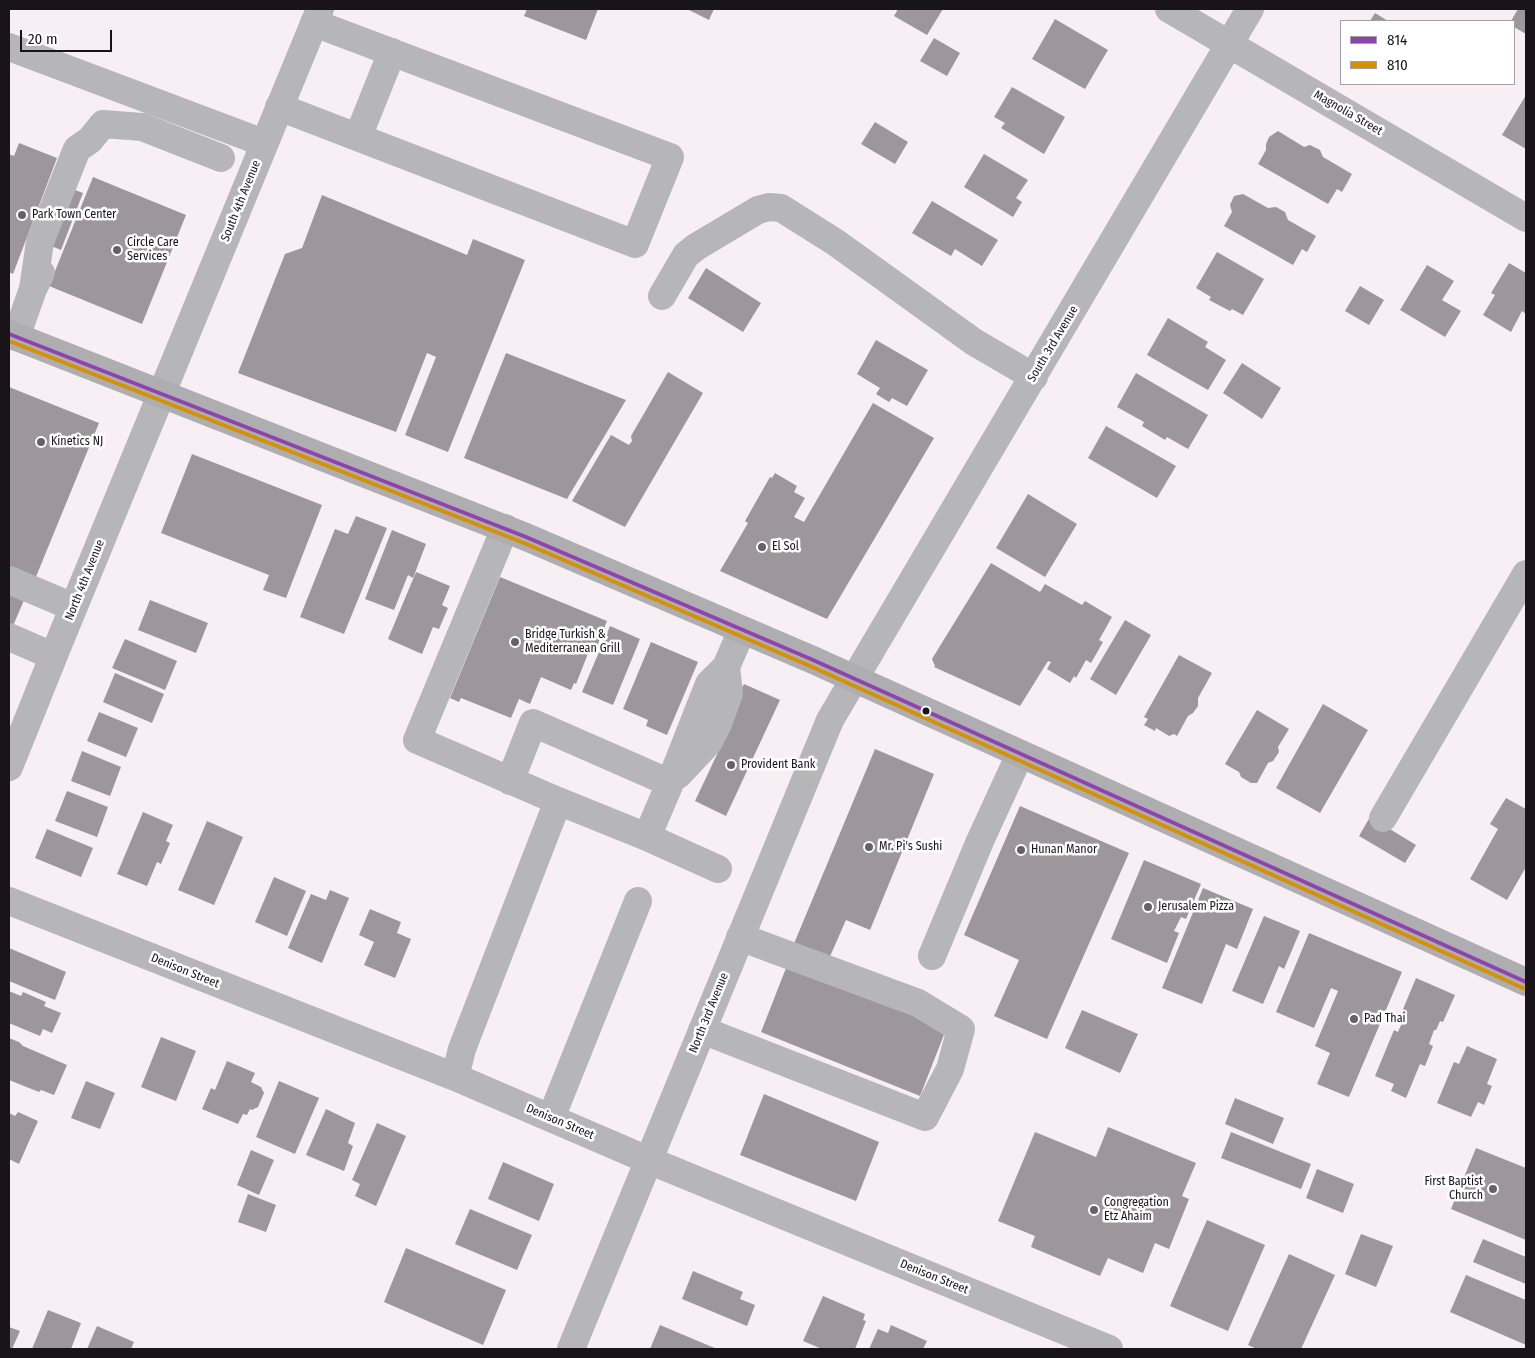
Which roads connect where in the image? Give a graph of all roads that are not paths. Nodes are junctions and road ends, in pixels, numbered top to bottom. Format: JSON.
{"nodes":[{"id":1,"x":1169,"y":9,"type":"edge"},
{"id":2,"x":1250,"y":9,"type":"edge"},
{"id":3,"x":317,"y":16,"type":"edge"},
{"id":4,"x":1230,"y":45,"type":"junction"},
{"id":5,"x":9,"y":47,"type":"edge"},
{"id":6,"x":392,"y":52,"type":"junction"},
{"id":7,"x":279,"y":107,"type":"junction"},
{"id":8,"x":358,"y":137,"type":"junction"},
{"id":9,"x":264,"y":143,"type":"junction"},
{"id":10,"x":221,"y":158,"type":"dead end"},
{"id":11,"x":1526,"y":218,"type":"edge"},
{"id":12,"x":662,"y":296,"type":"dead end"},
{"id":13,"x":12,"y":335,"type":"edge"},
{"id":14,"x":1034,"y":377,"type":"junction"},
{"id":15,"x":162,"y":393,"type":"junction"},
{"id":16,"x":505,"y":528,"type":"junction"},
{"id":17,"x":1526,"y":574,"type":"edge"},
{"id":18,"x":9,"y":580,"type":"edge"},
{"id":19,"x":73,"y":607,"type":"junction"},
{"id":20,"x":742,"y":630,"type":"junction"},
{"id":21,"x":9,"y":637,"type":"edge"},
{"id":22,"x":53,"y":656,"type":"junction"},
{"id":23,"x":854,"y":679,"type":"junction"},
{"id":24,"x":18,"y":717,"type":"edge"},
{"id":25,"x":1020,"y":754,"type":"junction"},
{"id":26,"x":9,"y":767,"type":"edge"},
{"id":27,"x":510,"y":782,"type":"junction"},
{"id":28,"x":670,"y":783,"type":"junction"},
{"id":29,"x":558,"y":801,"type":"junction"},
{"id":30,"x":1383,"y":818,"type":"dead end"},
{"id":31,"x":647,"y":837,"type":"junction"},
{"id":32,"x":718,"y":869,"type":"dead end"},
{"id":33,"x":9,"y":901,"type":"edge"},
{"id":34,"x":638,"y":901,"type":"dead end"},
{"id":35,"x":740,"y":937,"type":"junction"},
{"id":36,"x":932,"y":956,"type":"dead end"},
{"id":37,"x":1526,"y":982,"type":"edge"},
{"id":38,"x":702,"y":1030,"type":"junction"},
{"id":39,"x":455,"y":1078,"type":"junction"},
{"id":40,"x":551,"y":1118,"type":"junction"},
{"id":41,"x":648,"y":1160,"type":"junction"},
{"id":42,"x":571,"y":1349,"type":"edge"},
{"id":43,"x":1109,"y":1349,"type":"edge"}],
"edges":[{"from":1,"to":4,"type":"street","name":"Magnolia Street"},
{"from":2,"to":4,"type":"street","name":"South 3rd Avenue"},
{"from":3,"to":6,"type":"street"},
{"from":3,"to":7,"type":"street","name":"South 4th Avenue"},
{"from":4,"to":11,"type":"street","name":"Magnolia Street"},
{"from":4,"to":14,"type":"street","name":"South 3rd Avenue"},
{"from":5,"to":9,"type":"street"},
{"from":6,"to":8,"type":"street"},
{"from":6,"to":8,"type":"street"},
{"from":7,"to":8,"type":"street"},
{"from":7,"to":9,"type":"street","name":"South 4th Avenue"},
{"from":9,"to":15,"type":"street","name":"South 4th Avenue"},
{"from":10,"to":13,"type":"street"},
{"from":12,"to":14,"type":"street"},
{"from":13,"to":15,"type":"main road"},
{"from":14,"to":23,"type":"street","name":"South 3rd Avenue"},
{"from":15,"to":16,"type":"main road"},
{"from":15,"to":19,"type":"street","name":"North 4th Avenue"},
{"from":16,"to":20,"type":"main road"},
{"from":16,"to":27,"type":"street"},
{"from":17,"to":30,"type":"street"},
{"from":18,"to":19,"type":"street"},
{"from":19,"to":22,"type":"street","name":"North 4th Avenue"},
{"from":20,"to":23,"type":"main road"},
{"from":20,"to":28,"type":"street"},
{"from":21,"to":22,"type":"street"},
{"from":22,"to":24,"type":"street","name":"North 4th Avenue"},
{"from":23,"to":25,"type":"main road"},
{"from":23,"to":35,"type":"street","name":"North 3rd Avenue"},
{"from":24,"to":26,"type":"street","name":"North 4th Avenue"},
{"from":25,"to":36,"type":"street"},
{"from":25,"to":37,"type":"main road"},
{"from":27,"to":28,"type":"street"},
{"from":27,"to":29,"type":"street"},
{"from":28,"to":31,"type":"street"},
{"from":29,"to":31,"type":"street"},
{"from":29,"to":39,"type":"street"},
{"from":31,"to":32,"type":"street"},
{"from":33,"to":39,"type":"street","name":"Denison Street"},
{"from":34,"to":40,"type":"street"},
{"from":35,"to":38,"type":"street","name":"North 3rd Avenue"},
{"from":35,"to":38,"type":"street"},
{"from":38,"to":41,"type":"street","name":"North 3rd Avenue"},
{"from":39,"to":40,"type":"street","name":"Denison Street"},
{"from":40,"to":41,"type":"street","name":"Denison Street"},
{"from":41,"to":42,"type":"street","name":"North 3rd Avenue"},
{"from":41,"to":43,"type":"street","name":"Denison Street"}]}
